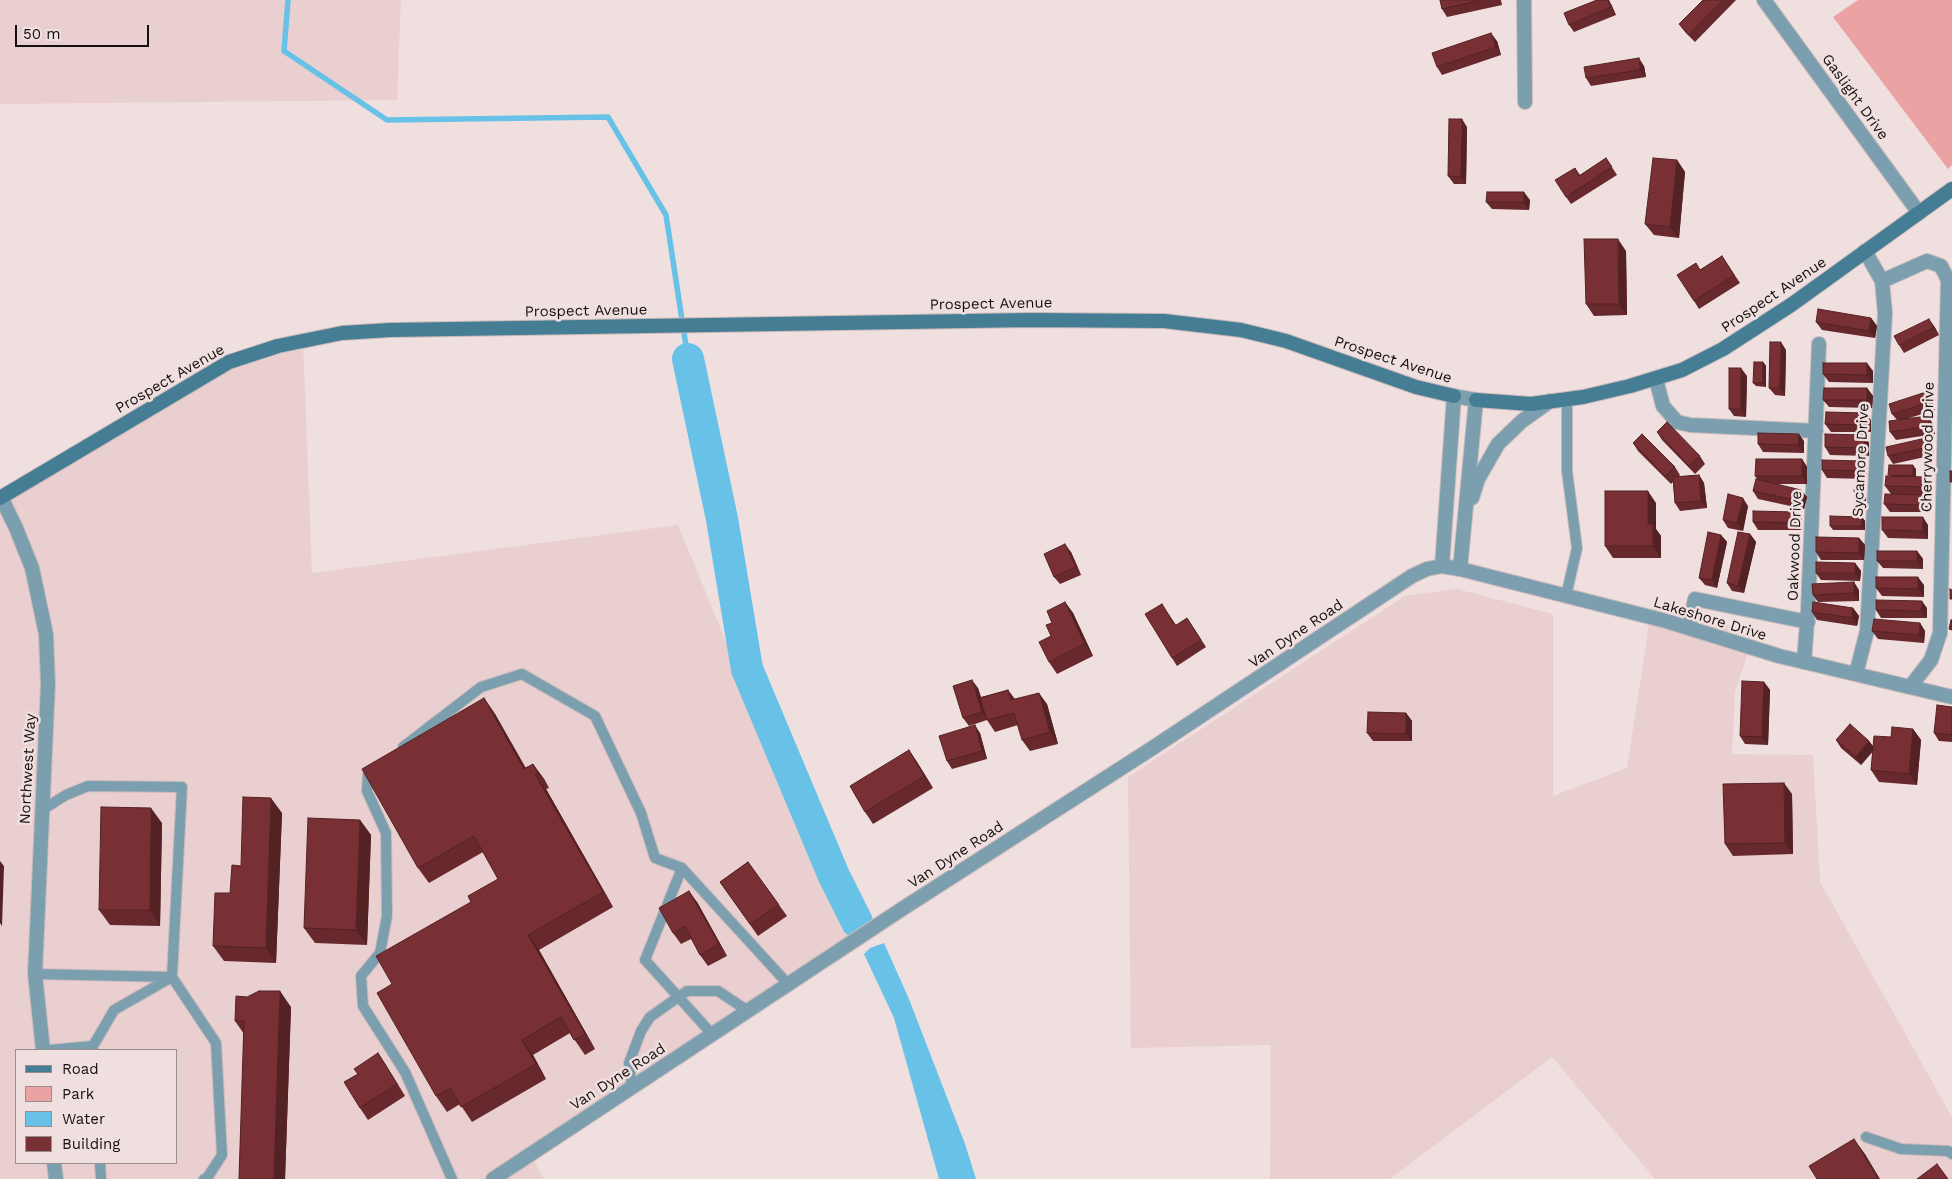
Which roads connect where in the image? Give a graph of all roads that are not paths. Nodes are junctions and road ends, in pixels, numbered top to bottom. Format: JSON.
{"nodes":[{"id":1,"x":1524,"y":0,"type":"edge"},
{"id":2,"x":1764,"y":0,"type":"edge"},
{"id":3,"x":1525,"y":102,"type":"dead end"},
{"id":4,"x":1952,"y":189,"type":"edge"},
{"id":5,"x":1919,"y":213,"type":"junction"},
{"id":6,"x":1865,"y":252,"type":"junction"},
{"id":7,"x":1882,"y":281,"type":"junction"},
{"id":8,"x":1819,"y":344,"type":"dead end"},
{"id":9,"x":1656,"y":379,"type":"junction"},
{"id":10,"x":1454,"y":396,"type":"junction"},
{"id":11,"x":1567,"y":399,"type":"junction"},
{"id":12,"x":1476,"y":400,"type":"junction"},
{"id":13,"x":1550,"y":401,"type":"junction"},
{"id":14,"x":1816,"y":431,"type":"junction"},
{"id":15,"x":0,"y":498,"type":"edge"},
{"id":16,"x":1462,"y":535,"type":"junction"},
{"id":17,"x":1442,"y":566,"type":"junction"},
{"id":18,"x":1460,"y":569,"type":"junction"},
{"id":19,"x":1566,"y":596,"type":"junction"},
{"id":20,"x":1808,"y":622,"type":"junction"},
{"id":21,"x":1689,"y":628,"type":"junction"},
{"id":22,"x":1804,"y":662,"type":"junction"},
{"id":23,"x":1856,"y":674,"type":"junction"},
{"id":24,"x":1910,"y":687,"type":"junction"},
{"id":25,"x":1952,"y":697,"type":"edge"},
{"id":26,"x":398,"y":751,"type":"edge"},
{"id":27,"x":383,"y":762,"type":"edge"},
{"id":28,"x":42,"y":810,"type":"junction"},
{"id":29,"x":682,"y":868,"type":"junction"},
{"id":30,"x":35,"y":974,"type":"junction"},
{"id":31,"x":172,"y":977,"type":"junction"},
{"id":32,"x":788,"y":984,"type":"junction"},
{"id":33,"x":678,"y":997,"type":"junction"},
{"id":34,"x":748,"y":1011,"type":"junction"},
{"id":35,"x":712,"y":1034,"type":"junction"},
{"id":36,"x":93,"y":1048,"type":"edge"},
{"id":37,"x":43,"y":1049,"type":"edge"},
{"id":38,"x":71,"y":1049,"type":"edge"},
{"id":39,"x":632,"y":1087,"type":"junction"},
{"id":40,"x":1866,"y":1137,"type":"dead end"},
{"id":41,"x":1952,"y":1154,"type":"edge"},
{"id":42,"x":54,"y":1164,"type":"edge"},
{"id":43,"x":100,"y":1164,"type":"edge"},
{"id":44,"x":56,"y":1179,"type":"edge"},
{"id":45,"x":101,"y":1179,"type":"edge"},
{"id":46,"x":204,"y":1179,"type":"edge"},
{"id":47,"x":452,"y":1179,"type":"edge"},
{"id":48,"x":493,"y":1179,"type":"edge"}],
"edges":[{"from":1,"to":3,"type":"street"},
{"from":2,"to":5,"type":"street","name":"Gaslight Drive"},
{"from":4,"to":5,"type":"main road","name":"Prospect Avenue"},
{"from":5,"to":6,"type":"main road","name":"Prospect Avenue"},
{"from":6,"to":7,"type":"street","name":"Sycamore Drive"},
{"from":6,"to":9,"type":"main road","name":"Prospect Avenue"},
{"from":7,"to":23,"type":"street","name":"Sycamore Drive"},
{"from":7,"to":24,"type":"street","name":"Cherrywood Drive"},
{"from":8,"to":14,"type":"street","name":"Oakwood Drive"},
{"from":9,"to":11,"type":"main road","name":"Prospect Avenue"},
{"from":9,"to":14,"type":"street"},
{"from":10,"to":12,"type":"street","name":"Prospect Avenue"},
{"from":10,"to":15,"type":"main road","name":"Prospect Avenue"},
{"from":10,"to":17,"type":"street"},
{"from":11,"to":13,"type":"main road","name":"Prospect Avenue"},
{"from":11,"to":19,"type":"lane"},
{"from":12,"to":13,"type":"main road","name":"Prospect Avenue"},
{"from":12,"to":16,"type":"street"},
{"from":13,"to":16,"type":"street"},
{"from":14,"to":20,"type":"street","name":"Oakwood Drive"},
{"from":15,"to":28,"type":"street","name":"Northwest Way"},
{"from":16,"to":18,"type":"street"},
{"from":17,"to":18,"type":"street","name":"Van Dyne Road"},
{"from":17,"to":32,"type":"street","name":"Van Dyne Road"},
{"from":18,"to":19,"type":"street","name":"Lakeshore Drive"},
{"from":19,"to":21,"type":"street","name":"Lakeshore Drive"},
{"from":20,"to":21,"type":"street"},
{"from":20,"to":22,"type":"street","name":"Oakwood Drive"},
{"from":21,"to":22,"type":"street","name":"Lakeshore Drive"},
{"from":22,"to":23,"type":"street","name":"Lakeshore Drive"},
{"from":23,"to":24,"type":"street","name":"Lakeshore Drive"},
{"from":24,"to":25,"type":"street","name":"Lakeshore Drive"},
{"from":26,"to":29,"type":"lane"},
{"from":27,"to":47,"type":"lane"},
{"from":28,"to":30,"type":"street","name":"Northwest Way"},
{"from":28,"to":31,"type":"lane"},
{"from":29,"to":32,"type":"lane"},
{"from":29,"to":33,"type":"lane"},
{"from":30,"to":31,"type":"lane"},
{"from":30,"to":37,"type":"street","name":"Northwest Way"},
{"from":31,"to":36,"type":"lane"},
{"from":31,"to":46,"type":"lane"},
{"from":32,"to":34,"type":"street","name":"Van Dyne Road"},
{"from":33,"to":34,"type":"lane"},
{"from":33,"to":35,"type":"lane"},
{"from":33,"to":39,"type":"lane"},
{"from":34,"to":35,"type":"street","name":"Van Dyne Road"},
{"from":35,"to":39,"type":"street","name":"Van Dyne Road"},
{"from":36,"to":38,"type":"lane"},
{"from":39,"to":48,"type":"street","name":"Van Dyne Road"},
{"from":40,"to":41,"type":"lane"},
{"from":42,"to":44,"type":"street"},
{"from":43,"to":45,"type":"lane"}]}
